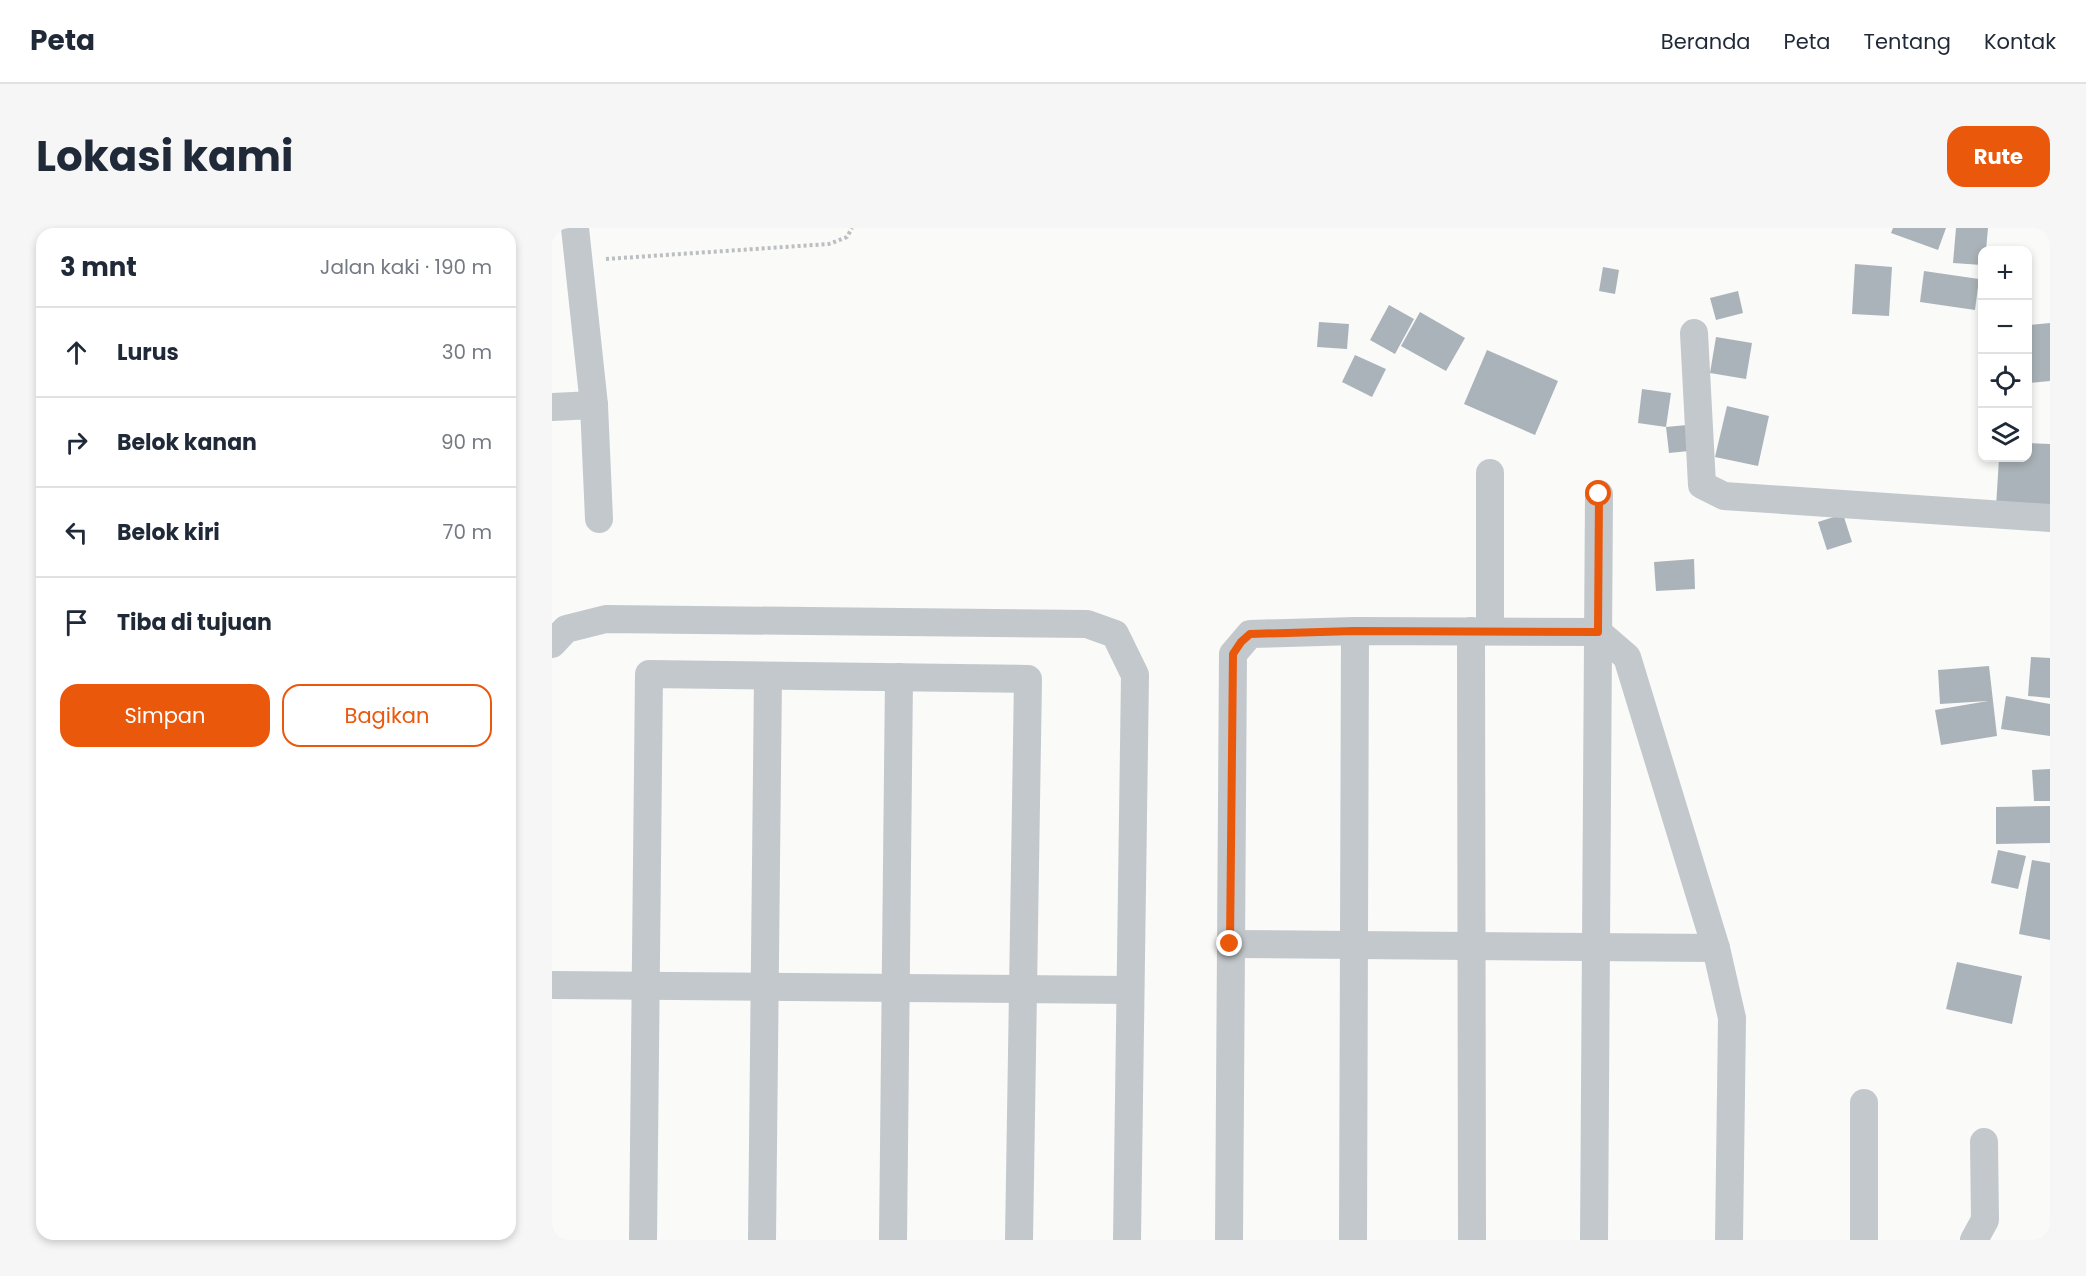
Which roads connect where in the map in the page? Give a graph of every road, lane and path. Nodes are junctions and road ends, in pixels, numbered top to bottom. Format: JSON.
{"nodes":[{"id":1,"x":575,"y":228,"type":"edge"},
{"id":2,"x":852,"y":228,"type":"edge"},
{"id":3,"x":579,"y":260,"type":"junction"},
{"id":4,"x":1694,"y":333,"type":"dead end"},
{"id":5,"x":594,"y":405,"type":"junction"},
{"id":6,"x":552,"y":408,"type":"edge"},
{"id":7,"x":1490,"y":472,"type":"dead end"},
{"id":8,"x":1599,"y":494,"type":"dead end"},
{"id":9,"x":2050,"y":518,"type":"edge"},
{"id":10,"x":599,"y":519,"type":"dead end"},
{"id":11,"x":1354,"y":631,"type":"junction"},
{"id":12,"x":1480,"y":631,"type":"junction"},
{"id":13,"x":1598,"y":632,"type":"junction"},
{"id":14,"x":552,"y":644,"type":"edge"},
{"id":15,"x":768,"y":676,"type":"junction"},
{"id":16,"x":899,"y":677,"type":"junction"},
{"id":17,"x":1230,"y":944,"type":"junction"},
{"id":18,"x":1354,"y":945,"type":"junction"},
{"id":19,"x":1472,"y":946,"type":"junction"},
{"id":20,"x":1596,"y":947,"type":"junction"},
{"id":21,"x":1716,"y":948,"type":"junction"},
{"id":22,"x":552,"y":985,"type":"edge"},
{"id":23,"x":645,"y":986,"type":"junction"},
{"id":24,"x":765,"y":987,"type":"junction"},
{"id":25,"x":896,"y":988,"type":"junction"},
{"id":26,"x":1025,"y":990,"type":"junction"},
{"id":27,"x":1129,"y":990,"type":"junction"},
{"id":28,"x":1864,"y":1103,"type":"dead end"},
{"id":29,"x":1984,"y":1142,"type":"dead end"},
{"id":30,"x":643,"y":1240,"type":"edge"},
{"id":31,"x":762,"y":1240,"type":"edge"},
{"id":32,"x":893,"y":1240,"type":"edge"},
{"id":33,"x":1019,"y":1240,"type":"edge"},
{"id":34,"x":1127,"y":1240,"type":"edge"},
{"id":35,"x":1229,"y":1240,"type":"edge"},
{"id":36,"x":1353,"y":1240,"type":"edge"},
{"id":37,"x":1472,"y":1240,"type":"edge"},
{"id":38,"x":1594,"y":1240,"type":"edge"},
{"id":39,"x":1729,"y":1240,"type":"edge"},
{"id":40,"x":1864,"y":1240,"type":"edge"},
{"id":41,"x":1974,"y":1240,"type":"edge"}],
"edges":[{"from":1,"to":3,"type":"street"},
{"from":2,"to":3,"type":"path"},
{"from":3,"to":5,"type":"street"},
{"from":4,"to":9,"type":"street"},
{"from":5,"to":6,"type":"street"},
{"from":5,"to":10,"type":"street"},
{"from":7,"to":12,"type":"street"},
{"from":8,"to":13,"type":"street"},
{"from":11,"to":12,"type":"street"},
{"from":11,"to":17,"type":"street"},
{"from":11,"to":18,"type":"street"},
{"from":12,"to":13,"type":"street"},
{"from":12,"to":19,"type":"street"},
{"from":13,"to":20,"type":"street"},
{"from":13,"to":21,"type":"street"},
{"from":14,"to":27,"type":"street"},
{"from":15,"to":16,"type":"street"},
{"from":15,"to":23,"type":"street"},
{"from":15,"to":24,"type":"street"},
{"from":16,"to":25,"type":"street"},
{"from":16,"to":26,"type":"street"},
{"from":17,"to":18,"type":"street"},
{"from":17,"to":35,"type":"street"},
{"from":18,"to":19,"type":"street"},
{"from":18,"to":36,"type":"street"},
{"from":19,"to":20,"type":"street"},
{"from":19,"to":37,"type":"street"},
{"from":20,"to":21,"type":"street"},
{"from":20,"to":38,"type":"street"},
{"from":21,"to":39,"type":"street"},
{"from":22,"to":23,"type":"street"},
{"from":23,"to":24,"type":"street"},
{"from":23,"to":30,"type":"street"},
{"from":24,"to":25,"type":"street"},
{"from":24,"to":31,"type":"street"},
{"from":25,"to":26,"type":"street"},
{"from":25,"to":32,"type":"street"},
{"from":26,"to":27,"type":"street"},
{"from":26,"to":33,"type":"street"},
{"from":27,"to":34,"type":"street"},
{"from":28,"to":40,"type":"street"},
{"from":29,"to":41,"type":"street"}]}
